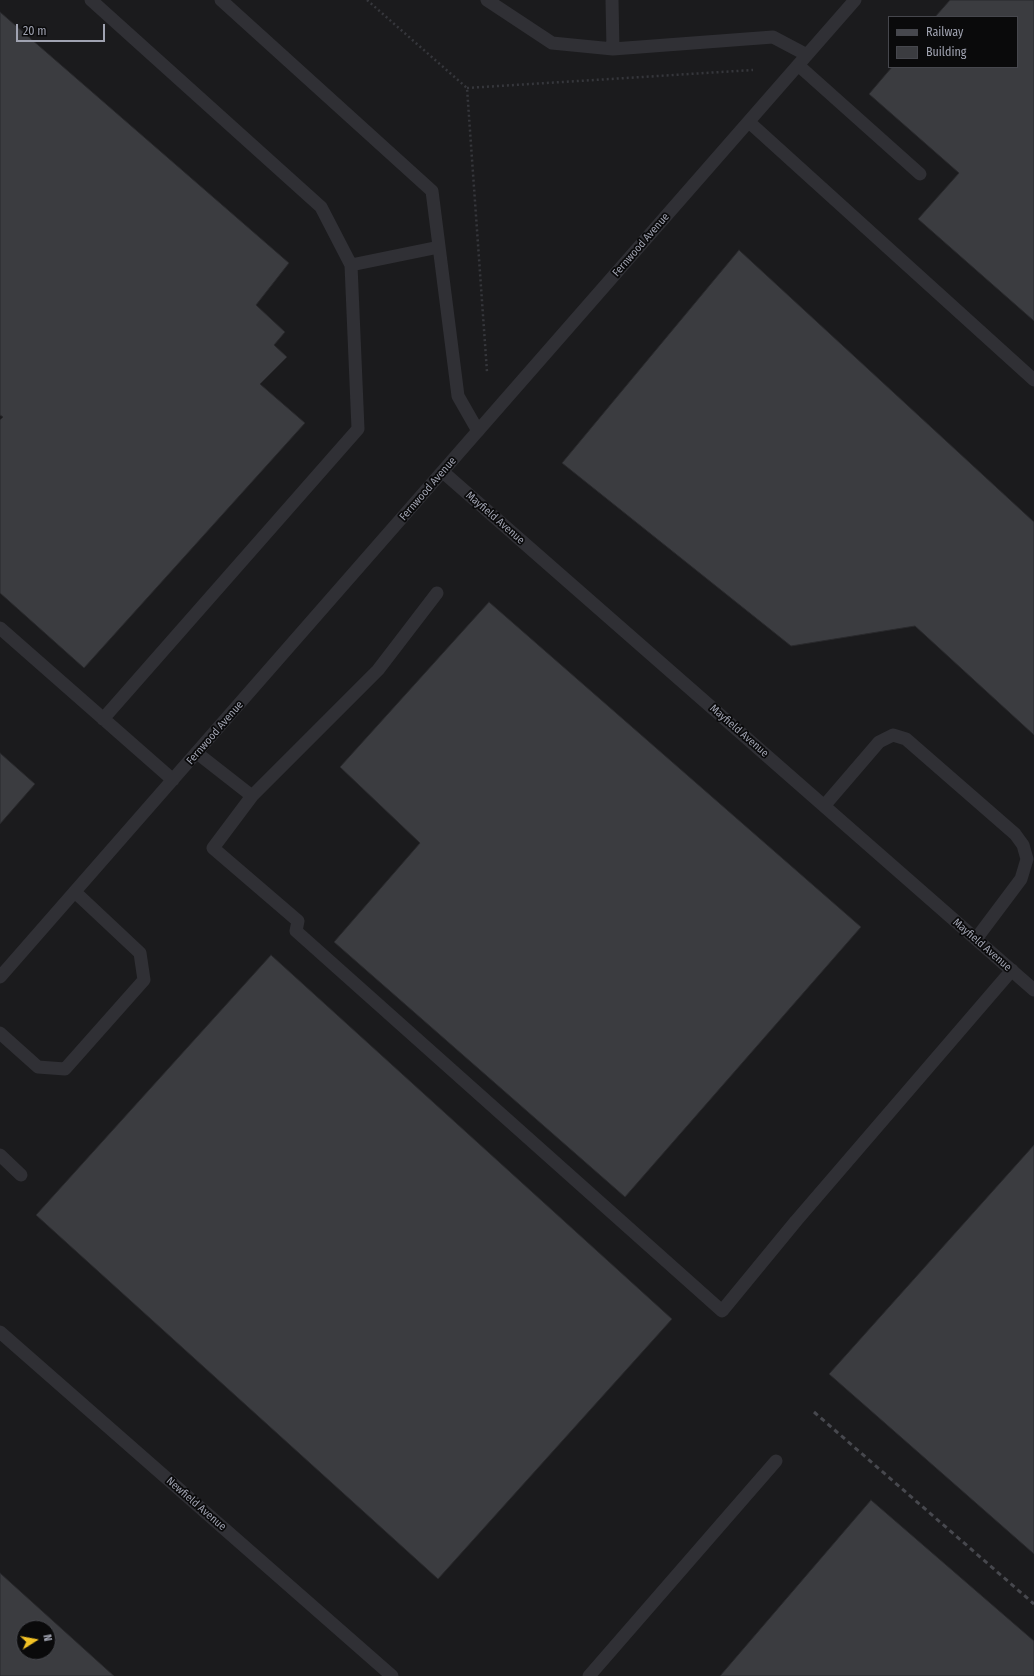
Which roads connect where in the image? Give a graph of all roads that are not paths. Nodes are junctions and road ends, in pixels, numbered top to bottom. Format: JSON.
{"nodes":[{"id":1,"x":91,"y":0,"type":"edge"},
{"id":2,"x":221,"y":0,"type":"edge"},
{"id":3,"x":487,"y":0,"type":"edge"},
{"id":4,"x":612,"y":0,"type":"edge"},
{"id":5,"x":855,"y":0,"type":"edge"},
{"id":6,"x":613,"y":50,"type":"junction"},
{"id":7,"x":807,"y":55,"type":"junction"},
{"id":8,"x":798,"y":65,"type":"junction"},
{"id":9,"x":749,"y":122,"type":"junction"},
{"id":10,"x":920,"y":174,"type":"dead end"},
{"id":11,"x":439,"y":247,"type":"junction"},
{"id":12,"x":351,"y":265,"type":"junction"},
{"id":13,"x":1034,"y":380,"type":"edge"},
{"id":14,"x":478,"y":431,"type":"junction"},
{"id":15,"x":443,"y":472,"type":"junction"},
{"id":16,"x":437,"y":593,"type":"dead end"},
{"id":17,"x":0,"y":628,"type":"edge"},
{"id":18,"x":103,"y":719,"type":"junction"},
{"id":19,"x":197,"y":753,"type":"junction"},
{"id":20,"x":173,"y":780,"type":"junction"},
{"id":21,"x":252,"y":796,"type":"junction"},
{"id":22,"x":824,"y":806,"type":"junction"},
{"id":23,"x":75,"y":892,"type":"junction"},
{"id":24,"x":976,"y":939,"type":"junction"},
{"id":25,"x":1012,"y":970,"type":"junction"},
{"id":26,"x":0,"y":977,"type":"edge"},
{"id":27,"x":1034,"y":990,"type":"edge"},
{"id":28,"x":0,"y":1034,"type":"edge"},
{"id":29,"x":0,"y":1155,"type":"edge"},
{"id":30,"x":21,"y":1175,"type":"dead end"},
{"id":31,"x":0,"y":1332,"type":"edge"},
{"id":32,"x":776,"y":1461,"type":"dead end"},
{"id":33,"x":392,"y":1676,"type":"edge"},
{"id":34,"x":589,"y":1676,"type":"edge"}],
"edges":[{"from":1,"to":12,"type":"lane"},
{"from":2,"to":11,"type":"lane"},
{"from":3,"to":6,"type":"lane"},
{"from":4,"to":6,"type":"lane"},
{"from":5,"to":7,"type":"lane","name":"Fernwood Avenue"},
{"from":6,"to":7,"type":"lane"},
{"from":7,"to":8,"type":"lane","name":"Fernwood Avenue"},
{"from":8,"to":9,"type":"lane","name":"Fernwood Avenue"},
{"from":8,"to":10,"type":"lane"},
{"from":9,"to":13,"type":"lane"},
{"from":9,"to":14,"type":"lane","name":"Fernwood Avenue"},
{"from":11,"to":12,"type":"lane"},
{"from":11,"to":14,"type":"lane"},
{"from":12,"to":18,"type":"lane"},
{"from":14,"to":15,"type":"lane","name":"Fernwood Avenue"},
{"from":15,"to":19,"type":"lane","name":"Fernwood Avenue"},
{"from":15,"to":22,"type":"lane","name":"Mayfield Avenue"},
{"from":16,"to":21,"type":"lane"},
{"from":17,"to":18,"type":"lane"},
{"from":18,"to":20,"type":"lane"},
{"from":19,"to":20,"type":"lane","name":"Fernwood Avenue"},
{"from":19,"to":21,"type":"lane"},
{"from":20,"to":23,"type":"lane","name":"Fernwood Avenue"},
{"from":21,"to":25,"type":"lane"},
{"from":22,"to":24,"type":"lane","name":"Mayfield Avenue"},
{"from":22,"to":24,"type":"lane"},
{"from":23,"to":26,"type":"lane","name":"Fernwood Avenue"},
{"from":23,"to":28,"type":"lane"},
{"from":24,"to":25,"type":"lane","name":"Mayfield Avenue"},
{"from":25,"to":27,"type":"lane","name":"Mayfield Avenue"},
{"from":29,"to":30,"type":"lane"},
{"from":31,"to":33,"type":"lane","name":"Newfield Avenue"},
{"from":32,"to":34,"type":"lane"}]}
